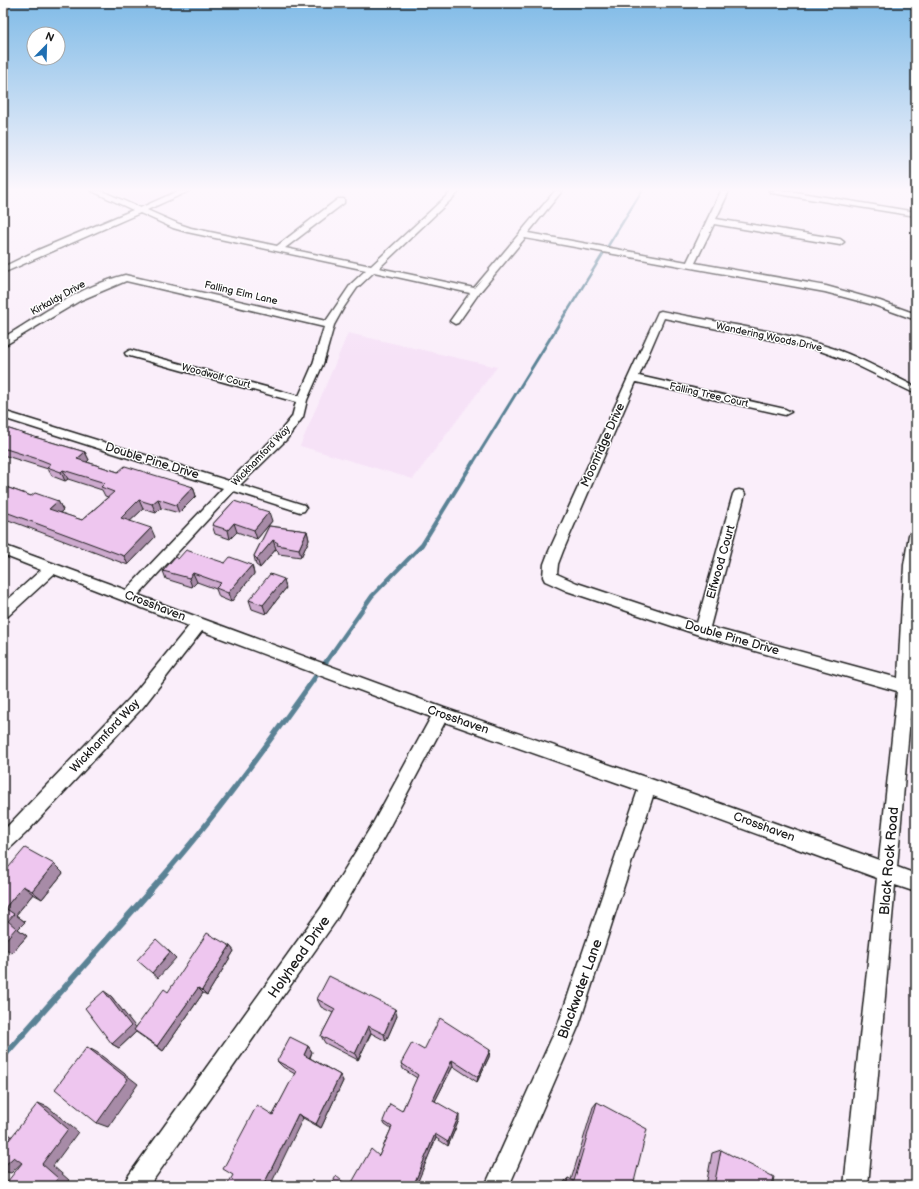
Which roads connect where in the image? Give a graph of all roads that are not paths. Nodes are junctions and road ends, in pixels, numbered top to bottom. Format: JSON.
{"nodes":[{"id":1,"x":54,"y":246,"type":"edge"},
{"id":2,"x":266,"y":246,"type":"edge"},
{"id":3,"x":281,"y":246,"type":"edge"},
{"id":4,"x":396,"y":246,"type":"edge"},
{"id":5,"x":514,"y":246,"type":"edge"},
{"id":6,"x":588,"y":246,"type":"edge"},
{"id":7,"x":699,"y":246,"type":"edge"},
{"id":8,"x":278,"y":249,"type":"junction"},
{"id":9,"x":690,"y":265,"type":"junction"},
{"id":10,"x":372,"y":269,"type":"junction"},
{"id":11,"x":3,"y":270,"type":"edge"},
{"id":12,"x":125,"y":278,"type":"joint"},
{"id":13,"x":476,"y":292,"type":"junction"},
{"id":14,"x":661,"y":314,"type":"joint"},
{"id":15,"x":916,"y":317,"type":"edge"},
{"id":16,"x":455,"y":321,"type":"dead end"},
{"id":17,"x":329,"y":325,"type":"junction"},
{"id":18,"x":3,"y":342,"type":"edge"},
{"id":19,"x":130,"y":353,"type":"dead end"},
{"id":20,"x":632,"y":378,"type":"junction"},
{"id":21,"x":916,"y":391,"type":"edge"},
{"id":22,"x":302,"y":400,"type":"junction"},
{"id":23,"x":785,"y":412,"type":"dead end"},
{"id":24,"x":3,"y":414,"type":"edge"},
{"id":25,"x":232,"y":486,"type":"junction"},
{"id":26,"x":739,"y":494,"type":"dead end"},
{"id":27,"x":300,"y":508,"type":"dead end"},
{"id":28,"x":916,"y":535,"type":"edge"},
{"id":29,"x":3,"y":550,"type":"edge"},
{"id":30,"x":52,"y":568,"type":"junction"},
{"id":31,"x":550,"y":577,"type":"joint"},
{"id":32,"x":129,"y":596,"type":"junction"},
{"id":33,"x":3,"y":612,"type":"edge"},
{"id":34,"x":200,"y":623,"type":"junction"},
{"id":35,"x":702,"y":630,"type":"junction"},
{"id":36,"x":911,"y":689,"type":"edge"},
{"id":37,"x":441,"y":714,"type":"junction"},
{"id":38,"x":648,"y":786,"type":"junction"},
{"id":39,"x":3,"y":843,"type":"edge"},
{"id":40,"x":888,"y":872,"type":"junction"},
{"id":41,"x":916,"y":882,"type":"edge"},
{"id":42,"x":134,"y":1186,"type":"edge"},
{"id":43,"x":497,"y":1186,"type":"edge"},
{"id":44,"x":856,"y":1186,"type":"edge"}],
"edges":[{"from":1,"to":11,"type":"street"},
{"from":2,"to":8,"type":"street"},
{"from":3,"to":8,"type":"street"},
{"from":4,"to":10,"type":"street","name":"Wickhamford Way"},
{"from":5,"to":13,"type":"street"},
{"from":6,"to":9,"type":"street"},
{"from":7,"to":9,"type":"street"},
{"from":8,"to":10,"type":"street"},
{"from":9,"to":15,"type":"street"},
{"from":10,"to":13,"type":"street"},
{"from":10,"to":17,"type":"street","name":"Wickhamford Way"},
{"from":12,"to":17,"type":"street","name":"Falling Elm Lane"},
{"from":12,"to":18,"type":"street","name":"Kirkaldy Drive"},
{"from":13,"to":16,"type":"street"},
{"from":14,"to":20,"type":"street","name":"Moonridge Drive"},
{"from":14,"to":21,"type":"street","name":"Wandering Woods Drive"},
{"from":17,"to":22,"type":"street","name":"Wickhamford Way"},
{"from":19,"to":22,"type":"street","name":"Woodwolf Court"},
{"from":20,"to":23,"type":"street","name":"Falling Tree Court"},
{"from":20,"to":31,"type":"street","name":"Moonridge Drive"},
{"from":22,"to":25,"type":"street","name":"Wickhamford Way"},
{"from":24,"to":25,"type":"street","name":"Double Pine Drive"},
{"from":25,"to":27,"type":"street","name":"Double Pine Drive"},
{"from":25,"to":32,"type":"street","name":"Wickhamford Way"},
{"from":26,"to":35,"type":"street","name":"Elfwood Court"},
{"from":28,"to":36,"type":"street","name":"Black Rock Road"},
{"from":29,"to":30,"type":"street","name":"Crosshaven"},
{"from":30,"to":32,"type":"street","name":"Crosshaven"},
{"from":30,"to":33,"type":"street"},
{"from":31,"to":35,"type":"street","name":"Double Pine Drive"},
{"from":32,"to":34,"type":"street","name":"Crosshaven"},
{"from":34,"to":37,"type":"street","name":"Crosshaven"},
{"from":34,"to":39,"type":"street","name":"Wickhamford Way"},
{"from":35,"to":36,"type":"street","name":"Double Pine Drive"},
{"from":36,"to":40,"type":"street","name":"Black Rock Road"},
{"from":37,"to":38,"type":"street","name":"Crosshaven"},
{"from":37,"to":42,"type":"street","name":"Holyhead Drive"},
{"from":38,"to":40,"type":"street","name":"Crosshaven"},
{"from":38,"to":43,"type":"street","name":"Blackwater Lane"},
{"from":40,"to":41,"type":"street","name":"Crosshaven"},
{"from":40,"to":44,"type":"street","name":"Black Rock Road"}]}
